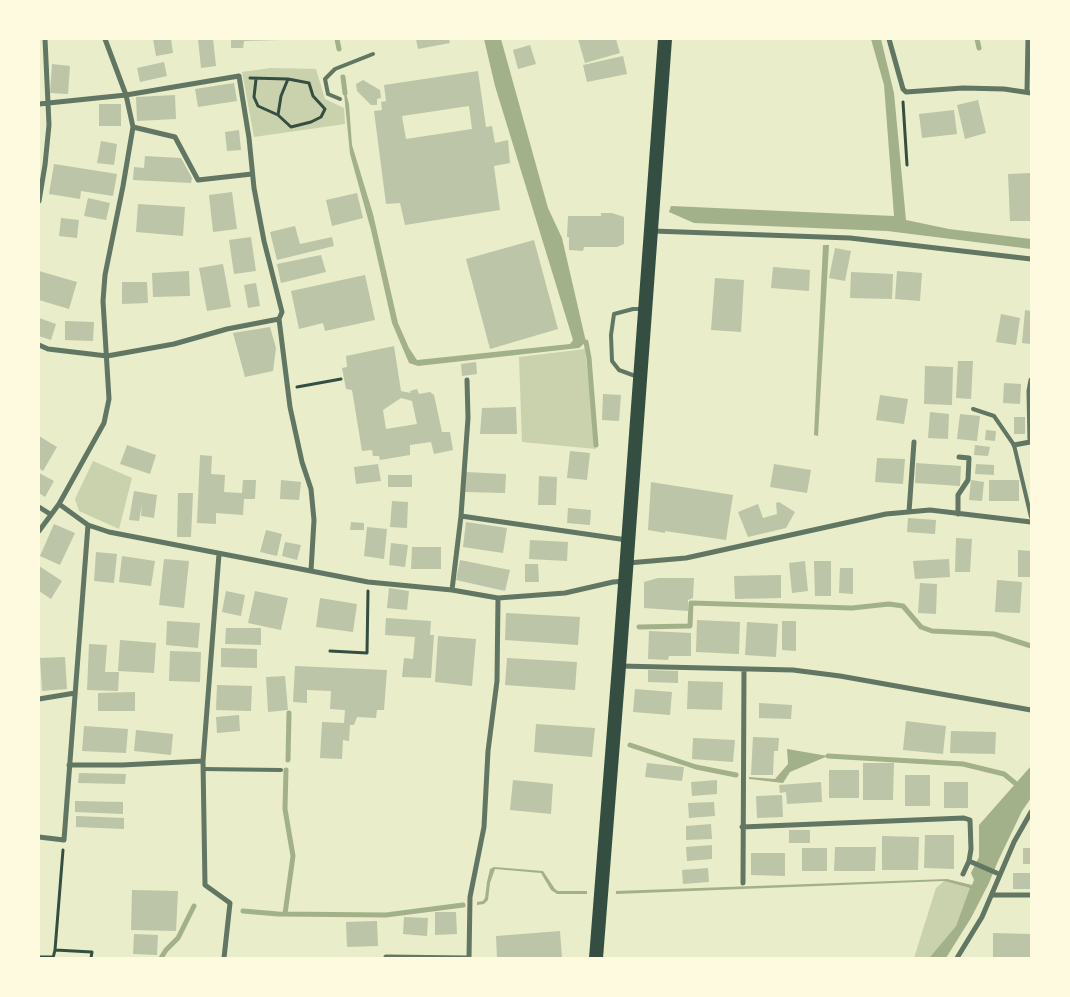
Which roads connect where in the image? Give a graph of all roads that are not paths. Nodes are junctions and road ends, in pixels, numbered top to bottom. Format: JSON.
{"nodes":[{"id":1,"x":45,"y":39,"type":"edge"},
{"id":2,"x":105,"y":39,"type":"edge"},
{"id":3,"x":664,"y":39,"type":"edge"},
{"id":4,"x":890,"y":39,"type":"edge"},
{"id":5,"x":1028,"y":39,"type":"edge"},
{"id":6,"x":373,"y":54,"type":"dead end"},
{"id":7,"x":1029,"y":93,"type":"edge"},
{"id":8,"x":126,"y":95,"type":"junction"},
{"id":9,"x":340,"y":99,"type":"dead end"},
{"id":10,"x":39,"y":104,"type":"edge"},
{"id":11,"x":49,"y":104,"type":"junction"},
{"id":12,"x":133,"y":128,"type":"junction"},
{"id":13,"x":252,"y":174,"type":"junction"},
{"id":14,"x":39,"y":201,"type":"edge"},
{"id":15,"x":651,"y":231,"type":"junction"},
{"id":16,"x":1031,"y":260,"type":"edge"},
{"id":17,"x":645,"y":308,"type":"junction"},
{"id":18,"x":279,"y":319,"type":"junction"},
{"id":19,"x":39,"y":345,"type":"edge"},
{"id":20,"x":107,"y":356,"type":"junction"},
{"id":21,"x":640,"y":378,"type":"junction"},
{"id":22,"x":467,"y":380,"type":"dead end"},
{"id":23,"x":1031,"y":380,"type":"edge"},
{"id":24,"x":973,"y":409,"type":"dead end"},
{"id":25,"x":914,"y":442,"type":"dead end"},
{"id":26,"x":1031,"y":442,"type":"edge"},
{"id":27,"x":1014,"y":445,"type":"junction"},
{"id":28,"x":959,"y":457,"type":"dead end"},
{"id":29,"x":59,"y":504,"type":"junction"},
{"id":30,"x":39,"y":507,"type":"edge"},
{"id":31,"x":910,"y":512,"type":"junction"},
{"id":32,"x":50,"y":514,"type":"junction"},
{"id":33,"x":958,"y":514,"type":"junction"},
{"id":34,"x":461,"y":516,"type":"junction"},
{"id":35,"x":1031,"y":517,"type":"edge"},
{"id":36,"x":1031,"y":522,"type":"edge"},
{"id":37,"x":88,"y":525,"type":"junction"},
{"id":38,"x":39,"y":531,"type":"edge"},
{"id":39,"x":629,"y":540,"type":"junction"},
{"id":40,"x":218,"y":554,"type":"junction"},
{"id":41,"x":627,"y":563,"type":"junction"},
{"id":42,"x":311,"y":571,"type":"junction"},
{"id":43,"x":626,"y":581,"type":"junction"},
{"id":44,"x":452,"y":590,"type":"junction"},
{"id":45,"x":498,"y":598,"type":"junction"},
{"id":46,"x":620,"y":666,"type":"junction"},
{"id":47,"x":744,"y":668,"type":"junction"},
{"id":48,"x":75,"y":694,"type":"junction"},
{"id":49,"x":39,"y":698,"type":"edge"},
{"id":50,"x":1031,"y":710,"type":"edge"},
{"id":51,"x":203,"y":760,"type":"junction"},
{"id":52,"x":69,"y":764,"type":"junction"},
{"id":53,"x":203,"y":769,"type":"junction"},
{"id":54,"x":281,"y":770,"type":"dead end"},
{"id":55,"x":1031,"y":812,"type":"edge"},
{"id":56,"x":742,"y":826,"type":"junction"},
{"id":57,"x":39,"y":837,"type":"edge"},
{"id":58,"x":969,"y":861,"type":"junction"},
{"id":59,"x":964,"y":874,"type":"dead end"},
{"id":60,"x":1000,"y":874,"type":"junction"},
{"id":61,"x":743,"y":883,"type":"dead end"},
{"id":62,"x":992,"y":895,"type":"junction"},
{"id":63,"x":1031,"y":895,"type":"edge"},
{"id":64,"x":224,"y":958,"type":"edge"},
{"id":65,"x":386,"y":958,"type":"edge"},
{"id":66,"x":469,"y":958,"type":"edge"},
{"id":67,"x":596,"y":958,"type":"edge"},
{"id":68,"x":957,"y":958,"type":"edge"}],
"edges":[{"from":1,"to":11,"type":"street"},
{"from":2,"to":8,"type":"street"},
{"from":3,"to":15,"type":"highway"},
{"from":4,"to":7,"type":"street"},
{"from":5,"to":7,"type":"street"},
{"from":6,"to":9,"type":"lane"},
{"from":8,"to":11,"type":"street"},
{"from":8,"to":12,"type":"street"},
{"from":8,"to":13,"type":"street"},
{"from":10,"to":11,"type":"street"},
{"from":11,"to":14,"type":"street"},
{"from":12,"to":13,"type":"street"},
{"from":12,"to":20,"type":"street"},
{"from":13,"to":18,"type":"street"},
{"from":15,"to":16,"type":"street"},
{"from":15,"to":17,"type":"highway"},
{"from":17,"to":21,"type":"highway"},
{"from":17,"to":21,"type":"lane"},
{"from":18,"to":20,"type":"street"},
{"from":18,"to":42,"type":"street"},
{"from":19,"to":20,"type":"street"},
{"from":20,"to":29,"type":"street"},
{"from":21,"to":39,"type":"highway"},
{"from":22,"to":34,"type":"street"},
{"from":23,"to":26,"type":"street"},
{"from":24,"to":27,"type":"lane"},
{"from":25,"to":31,"type":"street"},
{"from":26,"to":27,"type":"street"},
{"from":27,"to":35,"type":"lane"},
{"from":28,"to":33,"type":"street"},
{"from":29,"to":32,"type":"street"},
{"from":29,"to":37,"type":"street"},
{"from":30,"to":32,"type":"street"},
{"from":31,"to":33,"type":"street"},
{"from":31,"to":41,"type":"street"},
{"from":32,"to":38,"type":"street"},
{"from":33,"to":36,"type":"street"},
{"from":34,"to":39,"type":"street"},
{"from":34,"to":44,"type":"street"},
{"from":37,"to":40,"type":"street"},
{"from":37,"to":48,"type":"street"},
{"from":39,"to":41,"type":"highway"},
{"from":40,"to":42,"type":"street"},
{"from":40,"to":51,"type":"street"},
{"from":41,"to":43,"type":"highway"},
{"from":42,"to":44,"type":"street"},
{"from":43,"to":45,"type":"street"},
{"from":43,"to":46,"type":"highway"},
{"from":44,"to":45,"type":"street"},
{"from":45,"to":66,"type":"street"},
{"from":46,"to":47,"type":"street"},
{"from":46,"to":67,"type":"highway"},
{"from":47,"to":50,"type":"street"},
{"from":47,"to":56,"type":"street"},
{"from":48,"to":49,"type":"street"},
{"from":48,"to":52,"type":"street"},
{"from":51,"to":52,"type":"street"},
{"from":51,"to":53,"type":"street"},
{"from":52,"to":57,"type":"street"},
{"from":53,"to":54,"type":"lane"},
{"from":53,"to":64,"type":"street"},
{"from":55,"to":60,"type":"street"},
{"from":56,"to":58,"type":"street"},
{"from":56,"to":61,"type":"street"},
{"from":58,"to":59,"type":"street"},
{"from":58,"to":60,"type":"street"},
{"from":60,"to":62,"type":"street"},
{"from":62,"to":63,"type":"street"},
{"from":62,"to":68,"type":"street"},
{"from":65,"to":66,"type":"street"}]}
